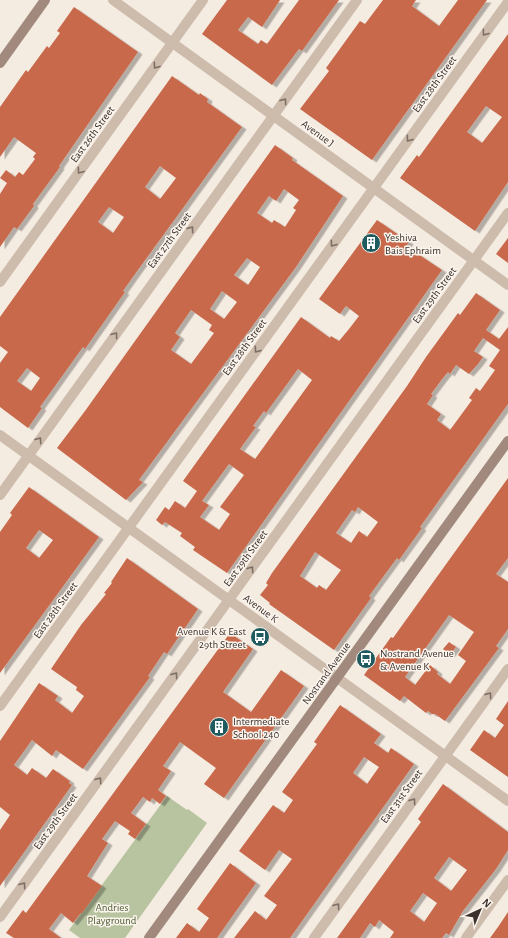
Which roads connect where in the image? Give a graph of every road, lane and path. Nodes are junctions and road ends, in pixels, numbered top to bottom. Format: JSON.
{"nodes":[{"id":1,"x":46,"y":0,"type":"edge"},
{"id":2,"x":114,"y":0,"type":"edge"},
{"id":3,"x":203,"y":0,"type":"edge"},
{"id":4,"x":357,"y":0,"type":"edge"},
{"id":5,"x":508,"y":2,"type":"edge"},
{"id":6,"x":172,"y":42,"type":"junction"},
{"id":7,"x":0,"y":63,"type":"edge"},
{"id":8,"x":274,"y":116,"type":"junction"},
{"id":9,"x":374,"y":188,"type":"junction"},
{"id":10,"x":508,"y":213,"type":"edge"},
{"id":11,"x":474,"y":260,"type":"junction"},
{"id":12,"x":0,"y":282,"type":"edge"},
{"id":13,"x":508,"y":285,"type":"edge"},
{"id":14,"x":0,"y":435,"type":"edge"},
{"id":15,"x":508,"y":441,"type":"edge"},
{"id":16,"x":28,"y":455,"type":"junction"},
{"id":17,"x":0,"y":494,"type":"edge"},
{"id":18,"x":129,"y":528,"type":"junction"},
{"id":19,"x":229,"y":600,"type":"junction"},
{"id":20,"x":508,"y":669,"type":"edge"},
{"id":21,"x":337,"y":678,"type":"junction"},
{"id":22,"x":0,"y":706,"type":"edge"},
{"id":23,"x":445,"y":756,"type":"junction"},
{"id":24,"x":508,"y":801,"type":"edge"},
{"id":25,"x":508,"y":880,"type":"edge"},
{"id":26,"x":0,"y":917,"type":"edge"},
{"id":27,"x":150,"y":938,"type":"edge"},
{"id":28,"x":314,"y":938,"type":"edge"},
{"id":29,"x":466,"y":938,"type":"edge"}],
"edges":[{"from":1,"to":7,"type":"main road"},
{"from":2,"to":6,"type":"street","name":"Avenue J"},
{"from":3,"to":6,"type":"street","name":"East 26th Street"},
{"from":8,"to":4,"type":"street","name":"East 27th Street","one_way":true},
{"from":5,"to":9,"type":"street","name":"East 28th Street","one_way":true},
{"from":6,"to":8,"type":"street","name":"Avenue J"},
{"from":6,"to":12,"type":"street","name":"East 26th Street","one_way":true},
{"from":8,"to":9,"type":"street","name":"Avenue J"},
{"from":16,"to":8,"type":"street","name":"East 27th Street","one_way":true},
{"from":9,"to":11,"type":"street","name":"Avenue J"},
{"from":9,"to":18,"type":"street","name":"East 28th Street","one_way":true},
{"from":10,"to":11,"type":"street","name":"East 29th Street"},
{"from":11,"to":13,"type":"street","name":"Avenue J"},
{"from":19,"to":11,"type":"street","name":"East 29th Street","one_way":true},
{"from":14,"to":16,"type":"street","name":"Avenue K"},
{"from":15,"to":21,"type":"main road","name":"Nostrand Avenue"},
{"from":16,"to":17,"type":"street","name":"East 27th Street"},
{"from":16,"to":18,"type":"street","name":"Avenue K"},
{"from":18,"to":19,"type":"street","name":"Avenue K"},
{"from":18,"to":22,"type":"street","name":"East 28th Street"},
{"from":19,"to":21,"type":"street","name":"Avenue K"},
{"from":26,"to":19,"type":"street","name":"East 29th Street","one_way":true},
{"from":23,"to":20,"type":"street","name":"East 31st Street","one_way":true},
{"from":21,"to":23,"type":"street","name":"Avenue K"},
{"from":21,"to":27,"type":"main road","name":"Nostrand Avenue"},
{"from":23,"to":24,"type":"street","name":"Avenue K"},
{"from":28,"to":23,"type":"street","name":"East 31st Street","one_way":true},
{"from":25,"to":29,"type":"street"}]}
